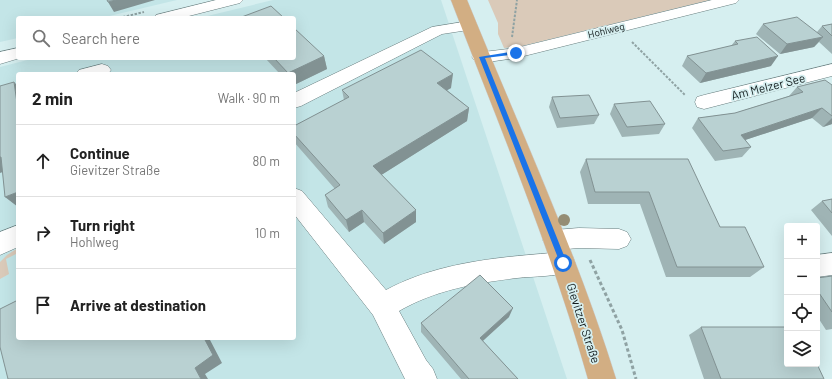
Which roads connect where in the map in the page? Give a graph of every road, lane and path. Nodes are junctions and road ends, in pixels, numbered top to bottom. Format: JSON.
{"nodes":[{"id":1,"x":235,"y":0,"type":"edge"},
{"id":2,"x":459,"y":0,"type":"edge"},
{"id":3,"x":517,"y":0,"type":"edge"},
{"id":4,"x":731,"y":0,"type":"edge"},
{"id":5,"x":170,"y":16,"type":"edge"},
{"id":6,"x":469,"y":26,"type":"junction"},
{"id":7,"x":618,"y":27,"type":"junction"},
{"id":8,"x":516,"y":53,"type":"junction"},
{"id":9,"x":16,"y":54,"type":"edge"},
{"id":10,"x":482,"y":57,"type":"junction"},
{"id":11,"x":0,"y":58,"type":"edge"},
{"id":12,"x":102,"y":67,"type":"edge"},
{"id":13,"x":832,"y":70,"type":"edge"},
{"id":14,"x":90,"y":72,"type":"edge"},
{"id":15,"x":296,"y":100,"type":"edge"},
{"id":16,"x":704,"y":102,"type":"joint"},
{"id":17,"x":296,"y":199,"type":"edge"},
{"id":18,"x":16,"y":236,"type":"edge"},
{"id":19,"x":619,"y":239,"type":"dead end"},
{"id":20,"x":555,"y":240,"type":"junction"},
{"id":21,"x":0,"y":244,"type":"edge"},
{"id":22,"x":563,"y":263,"type":"junction"},
{"id":23,"x":832,"y":264,"type":"edge"},
{"id":24,"x":820,"y":266,"type":"edge"},
{"id":25,"x":382,"y":306,"type":"junction"},
{"id":26,"x":414,"y":376,"type":"edge"},
{"id":27,"x":602,"y":379,"type":"edge"}],
"edges":[{"from":1,"to":5,"type":"street"},
{"from":2,"to":6,"type":"main road","name":"Gievitzer Straße"},
{"from":3,"to":8,"type":"path"},
{"from":4,"to":7,"type":"street","name":"Hohlweg"},
{"from":6,"to":10,"type":"main road","name":"Gievitzer Straße"},
{"from":6,"to":15,"type":"street"},
{"from":7,"to":8,"type":"street","name":"Hohlweg"},
{"from":7,"to":16,"type":"path"},
{"from":8,"to":10,"type":"street","name":"Hohlweg"},
{"from":9,"to":11,"type":"street"},
{"from":10,"to":20,"type":"main road","name":"Gievitzer Straße"},
{"from":12,"to":14,"type":"street"},
{"from":13,"to":16,"type":"street","name":"Am Melzer See"},
{"from":17,"to":25,"type":"street"},
{"from":18,"to":21,"type":"street"},
{"from":19,"to":20,"type":"street"},
{"from":20,"to":22,"type":"main road","name":"Gievitzer Straße"},
{"from":22,"to":25,"type":"street"},
{"from":22,"to":27,"type":"main road","name":"Gievitzer Straße"},
{"from":23,"to":24,"type":"street"},
{"from":25,"to":26,"type":"street"}]}
